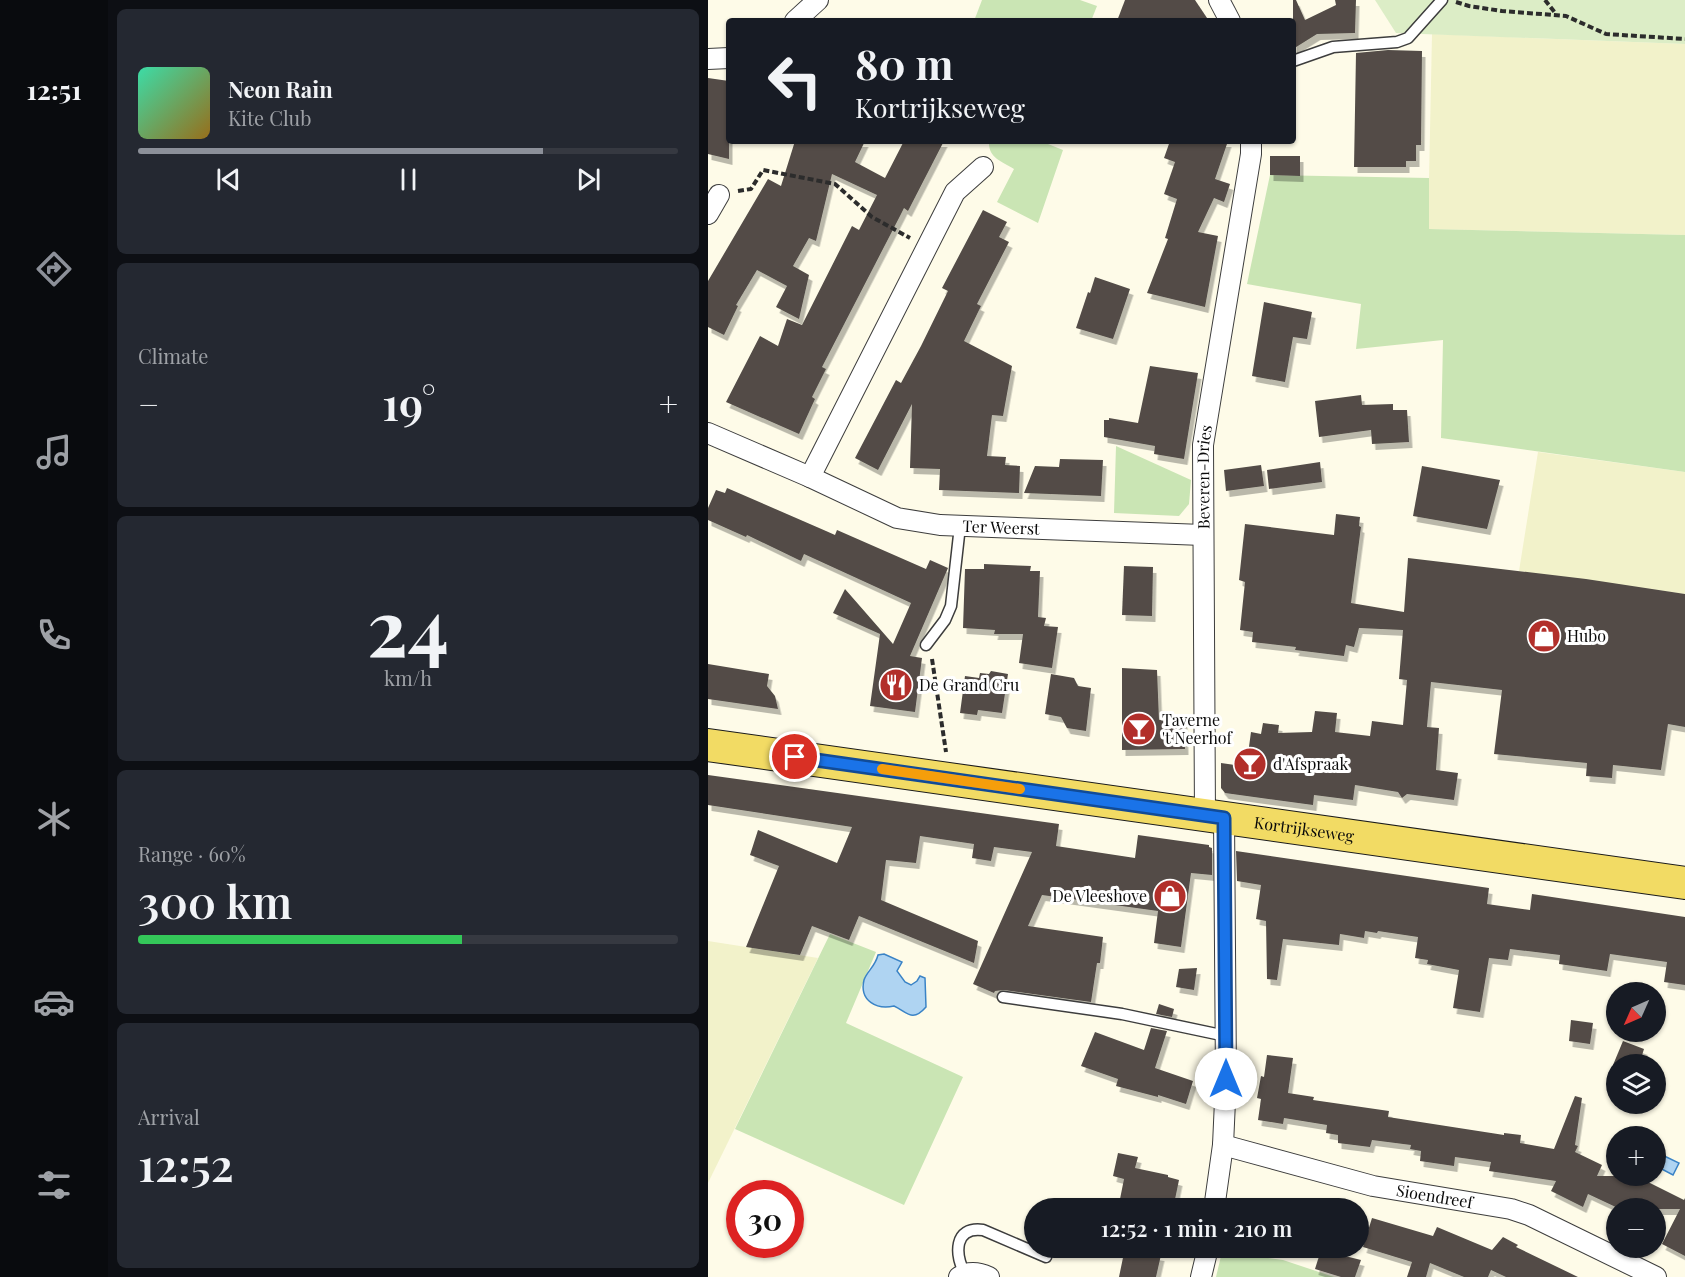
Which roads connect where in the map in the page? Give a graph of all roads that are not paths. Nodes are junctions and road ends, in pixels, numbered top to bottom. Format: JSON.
{"nodes":[{"id":1,"x":818,"y":0,"type":"edge"},
{"id":2,"x":1219,"y":0,"type":"edge"},
{"id":3,"x":1442,"y":0,"type":"edge"},
{"id":4,"x":798,"y":18,"type":"edge"},
{"id":5,"x":1228,"y":18,"type":"edge"},
{"id":6,"x":708,"y":58,"type":"edge"},
{"id":7,"x":726,"y":58,"type":"edge"},
{"id":8,"x":1296,"y":60,"type":"edge"},
{"id":9,"x":1251,"y":144,"type":"edge"},
{"id":10,"x":983,"y":167,"type":"dead end"},
{"id":11,"x":719,"y":195,"type":"road end"},
{"id":12,"x":708,"y":214,"type":"edge"},
{"id":13,"x":708,"y":433,"type":"edge"},
{"id":14,"x":810,"y":477,"type":"junction"},
{"id":15,"x":960,"y":526,"type":"junction"},
{"id":16,"x":1203,"y":535,"type":"junction"},
{"id":17,"x":926,"y":645,"type":"road end"},
{"id":18,"x":708,"y":745,"type":"edge"},
{"id":19,"x":1215,"y":817,"type":"junction"},
{"id":20,"x":1685,"y":883,"type":"edge"},
{"id":21,"x":1003,"y":997,"type":"dead end"},
{"id":22,"x":1226,"y":1036,"type":"junction"},
{"id":23,"x":1223,"y":1145,"type":"junction"},
{"id":24,"x":1216,"y":1198,"type":"edge"},
{"id":25,"x":1024,"y":1248,"type":"edge"},
{"id":26,"x":1206,"y":1258,"type":"edge"},
{"id":27,"x":1635,"y":1272,"type":"edge"},
{"id":28,"x":962,"y":1275,"type":"edge"},
{"id":29,"x":988,"y":1277,"type":"edge"},
{"id":30,"x":1201,"y":1277,"type":"edge"},
{"id":31,"x":1656,"y":1277,"type":"edge"}],
"edges":[{"from":1,"to":4,"type":"street"},
{"from":2,"to":5,"type":"street"},
{"from":3,"to":8,"type":"lane"},
{"from":6,"to":7,"type":"street"},
{"from":9,"to":16,"type":"street","name":"Beveren-Dries"},
{"from":10,"to":14,"type":"street"},
{"from":11,"to":12,"type":"street"},
{"from":13,"to":14,"type":"street","name":"Ter Weerst"},
{"from":14,"to":15,"type":"street","name":"Ter Weerst"},
{"from":15,"to":16,"type":"street","name":"Ter Weerst"},
{"from":15,"to":17,"type":"lane"},
{"from":16,"to":19,"type":"street","name":"Beveren-Dries"},
{"from":18,"to":19,"type":"main road","name":"Kortrijkseweg"},
{"from":19,"to":20,"type":"main road","name":"Kortrijkseweg"},
{"from":19,"to":22,"type":"street","name":"Beveren-Dries"},
{"from":21,"to":22,"type":"lane"},
{"from":22,"to":23,"type":"street","name":"Beveren-Dries"},
{"from":23,"to":24,"type":"street","name":"Beveren-Dries"},
{"from":23,"to":27,"type":"street","name":"Sioendreef"},
{"from":25,"to":28,"type":"lane"},
{"from":26,"to":30,"type":"street"},
{"from":27,"to":31,"type":"street","name":"Sioendreef"},
{"from":28,"to":29,"type":"street"}]}
